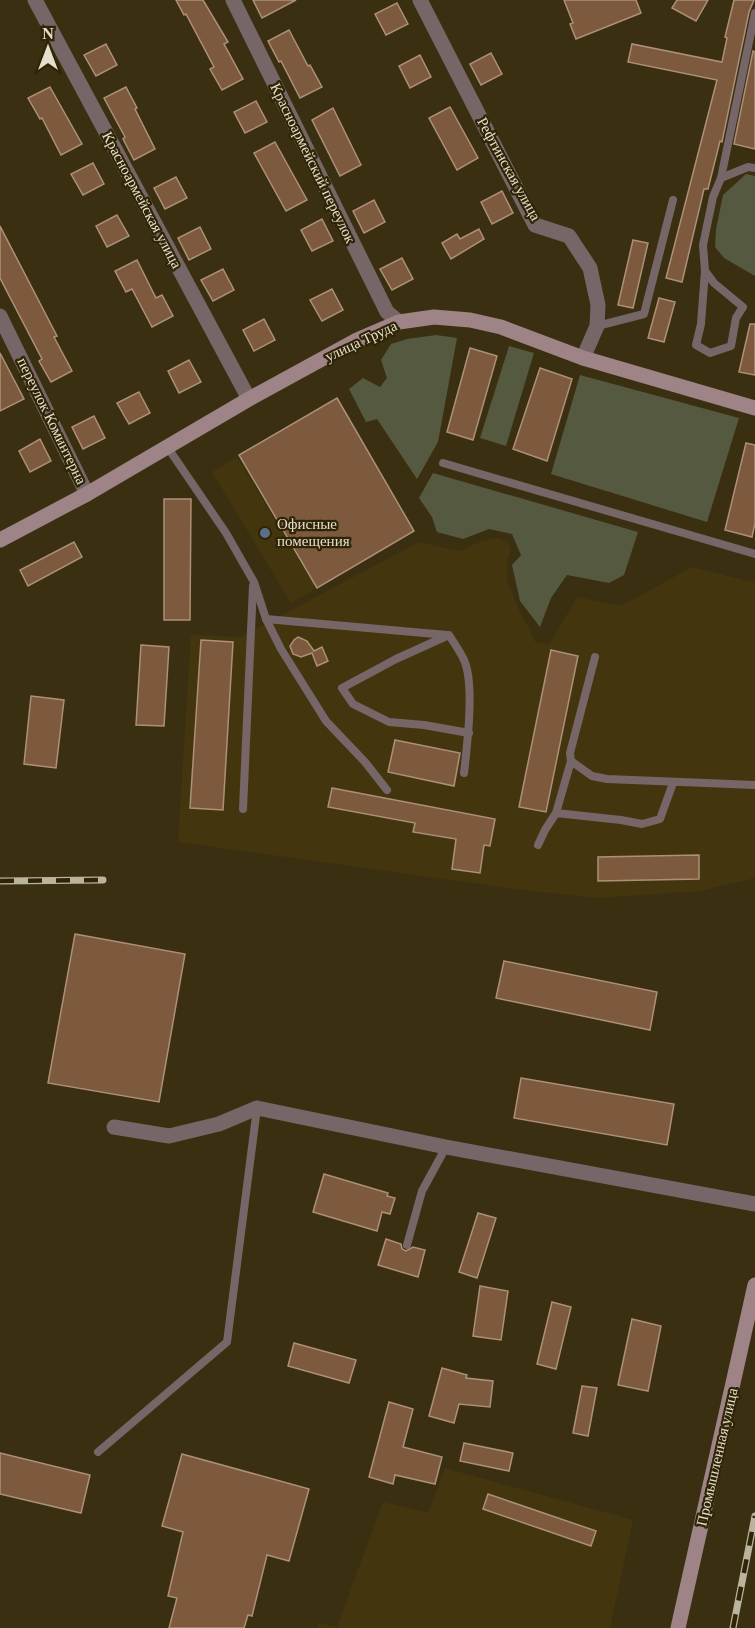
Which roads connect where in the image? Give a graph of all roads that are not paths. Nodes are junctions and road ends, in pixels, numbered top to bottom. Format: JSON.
{"nodes":[{"id":1,"x":35,"y":0,"type":"edge"},
{"id":2,"x":233,"y":0,"type":"edge"},
{"id":3,"x":420,"y":0,"type":"edge"},
{"id":4,"x":755,"y":13,"type":"edge"},
{"id":5,"x":752,"y":45,"type":"edge"},
{"id":6,"x":755,"y":168,"type":"edge"},
{"id":7,"x":721,"y":178,"type":"junction"},
{"id":8,"x":673,"y":200,"type":"dead end"},
{"id":9,"x":705,"y":272,"type":"junction"},
{"id":10,"x":0,"y":316,"type":"edge"},
{"id":11,"x":399,"y":322,"type":"junction"},
{"id":12,"x":597,"y":326,"type":"junction"},
{"id":13,"x":583,"y":358,"type":"junction"},
{"id":14,"x":249,"y":399,"type":"junction"},
{"id":15,"x":755,"y":408,"type":"edge"},
{"id":16,"x":168,"y":448,"type":"junction"},
{"id":17,"x":443,"y":463,"type":"dead end"},
{"id":18,"x":87,"y":494,"type":"junction"},
{"id":19,"x":0,"y":540,"type":"edge"},
{"id":20,"x":755,"y":554,"type":"edge"},
{"id":21,"x":254,"y":582,"type":"junction"},
{"id":22,"x":266,"y":619,"type":"junction"},
{"id":23,"x":449,"y":635,"type":"junction"},
{"id":24,"x":595,"y":657,"type":"dead end"},
{"id":25,"x":469,"y":733,"type":"junction"},
{"id":26,"x":571,"y":761,"type":"junction"},
{"id":27,"x":464,"y":773,"type":"dead end"},
{"id":28,"x":673,"y":783,"type":"junction"},
{"id":29,"x":755,"y":785,"type":"edge"},
{"id":30,"x":387,"y":790,"type":"dead end"},
{"id":31,"x":243,"y":809,"type":"dead end"},
{"id":32,"x":556,"y":813,"type":"junction"},
{"id":33,"x":538,"y":845,"type":"dead end"},
{"id":34,"x":257,"y":1108,"type":"junction"},
{"id":35,"x":114,"y":1127,"type":"dead end"},
{"id":36,"x":447,"y":1147,"type":"junction"},
{"id":37,"x":755,"y":1204,"type":"edge"},
{"id":38,"x":406,"y":1245,"type":"dead end"},
{"id":39,"x":755,"y":1285,"type":"edge"},
{"id":40,"x":98,"y":1452,"type":"dead end"},
{"id":41,"x":678,"y":1628,"type":"edge"}],
"edges":[{"from":1,"to":14,"type":"street","name":"Красноармейская улица"},
{"from":2,"to":11,"type":"street","name":"Красноармейский переулок"},
{"from":3,"to":12,"type":"street","name":"Рефтинская улица"},
{"from":4,"to":5,"type":"lane"},
{"from":5,"to":7,"type":"lane"},
{"from":6,"to":7,"type":"lane"},
{"from":7,"to":9,"type":"lane"},
{"from":8,"to":12,"type":"lane"},
{"from":9,"to":9,"type":"lane"},
{"from":10,"to":18,"type":"street","name":"переулок Коминтерна"},
{"from":11,"to":13,"type":"street","name":"улица Труда"},
{"from":11,"to":14,"type":"street","name":"улица Труда"},
{"from":12,"to":13,"type":"street","name":"Рефтинская улица"},
{"from":13,"to":15,"type":"street","name":"улица Труда"},
{"from":14,"to":16,"type":"street","name":"улица Труда"},
{"from":16,"to":18,"type":"street","name":"улица Труда"},
{"from":16,"to":21,"type":"lane"},
{"from":17,"to":20,"type":"lane"},
{"from":18,"to":19,"type":"street","name":"улица Труда"},
{"from":21,"to":22,"type":"lane"},
{"from":21,"to":31,"type":"lane"},
{"from":22,"to":23,"type":"lane"},
{"from":22,"to":30,"type":"lane"},
{"from":23,"to":25,"type":"lane"},
{"from":23,"to":25,"type":"lane"},
{"from":24,"to":26,"type":"lane"},
{"from":25,"to":27,"type":"lane"},
{"from":26,"to":28,"type":"lane"},
{"from":26,"to":32,"type":"lane"},
{"from":28,"to":29,"type":"lane"},
{"from":28,"to":32,"type":"lane"},
{"from":32,"to":33,"type":"lane"},
{"from":34,"to":35,"type":"street"},
{"from":34,"to":36,"type":"street"},
{"from":34,"to":40,"type":"lane"},
{"from":36,"to":37,"type":"street"},
{"from":36,"to":38,"type":"lane"},
{"from":39,"to":41,"type":"street","name":"Промышленная улица"}]}
